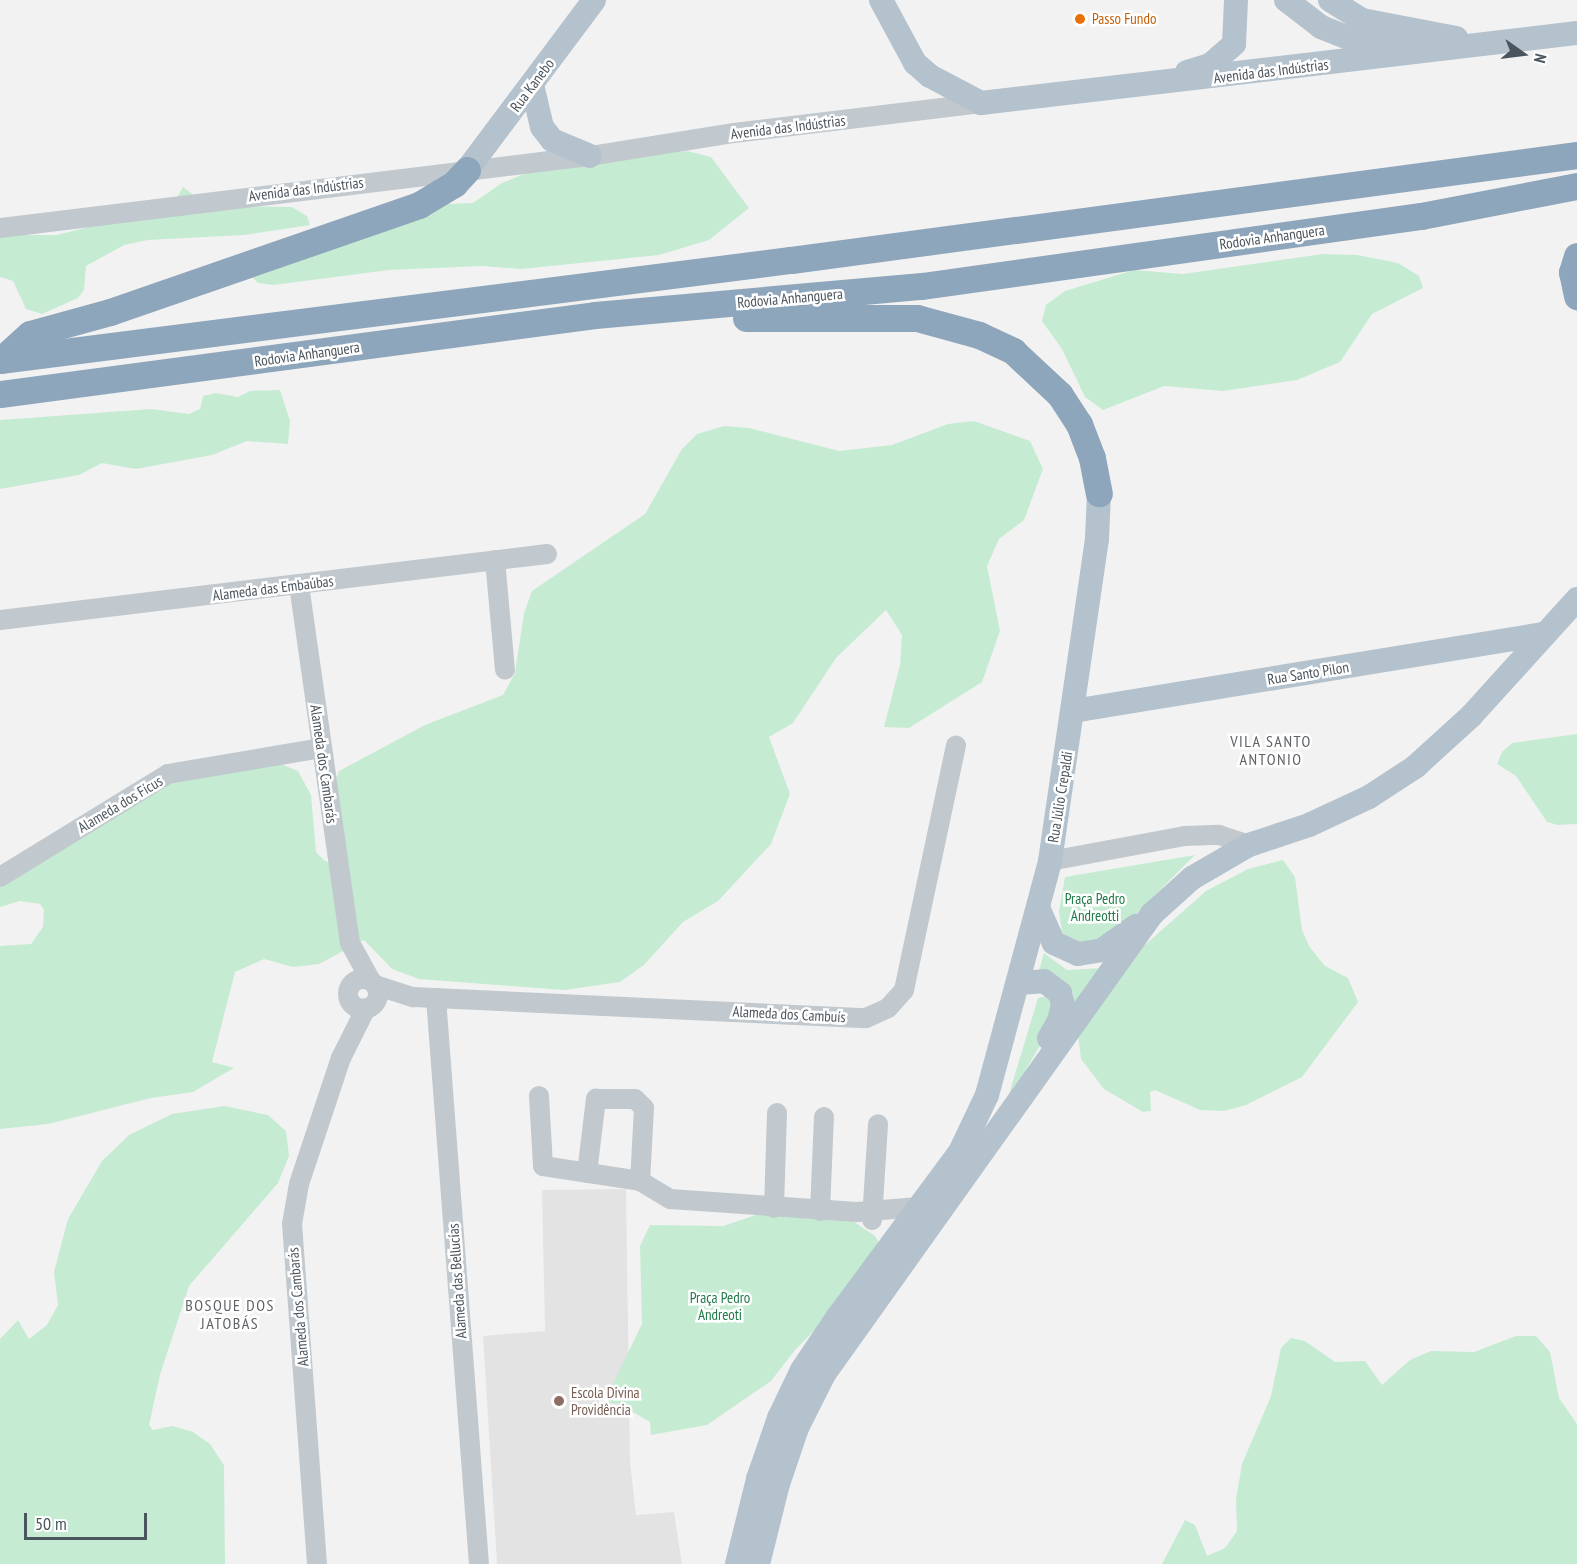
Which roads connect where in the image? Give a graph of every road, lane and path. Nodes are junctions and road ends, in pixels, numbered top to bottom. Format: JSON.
{"nodes":[{"id":1,"x":594,"y":0,"type":"edge"},
{"id":2,"x":881,"y":0,"type":"edge"},
{"id":3,"x":1236,"y":0,"type":"edge"},
{"id":4,"x":1286,"y":0,"type":"edge"},
{"id":5,"x":1330,"y":0,"type":"edge"},
{"id":6,"x":1360,"y":10,"type":"edge"},
{"id":7,"x":1577,"y":33,"type":"edge"},
{"id":8,"x":1476,"y":43,"type":"junction"},
{"id":9,"x":1420,"y":49,"type":"junction"},
{"id":10,"x":1165,"y":80,"type":"junction"},
{"id":11,"x":532,"y":85,"type":"junction"},
{"id":12,"x":981,"y":103,"type":"junction"},
{"id":13,"x":1577,"y":154,"type":"edge"},
{"id":14,"x":590,"y":156,"type":"junction"},
{"id":15,"x":467,"y":170,"type":"junction"},
{"id":16,"x":1577,"y":186,"type":"edge"},
{"id":17,"x":0,"y":228,"type":"edge"},
{"id":18,"x":1577,"y":256,"type":"edge"},
{"id":19,"x":1577,"y":296,"type":"edge"},
{"id":20,"x":595,"y":315,"type":"junction"},
{"id":21,"x":1,"y":360,"type":"edge"},
{"id":22,"x":0,"y":394,"type":"edge"},
{"id":23,"x":1099,"y":493,"type":"joint"},
{"id":24,"x":547,"y":554,"type":"dead end"},
{"id":25,"x":495,"y":560,"type":"junction"},
{"id":26,"x":299,"y":585,"type":"junction"},
{"id":27,"x":1577,"y":598,"type":"edge"},
{"id":28,"x":0,"y":620,"type":"edge"},
{"id":29,"x":1544,"y":634,"type":"junction"},
{"id":30,"x":1471,"y":646,"type":"junction"},
{"id":31,"x":506,"y":670,"type":"dead end"},
{"id":32,"x":1496,"y":688,"type":"junction"},
{"id":33,"x":1073,"y":711,"type":"junction"},
{"id":34,"x":956,"y":745,"type":"dead end"},
{"id":35,"x":321,"y":748,"type":"junction"},
{"id":36,"x":1249,"y":845,"type":"junction"},
{"id":37,"x":1050,"y":861,"type":"junction"},
{"id":38,"x":0,"y":877,"type":"edge"},
{"id":39,"x":1039,"y":910,"type":"junction"},
{"id":40,"x":1152,"y":914,"type":"junction"},
{"id":41,"x":350,"y":943,"type":"junction"},
{"id":42,"x":1018,"y":982,"type":"junction"},
{"id":43,"x":373,"y":983,"type":"junction"},
{"id":44,"x":349,"y":992,"type":"junction"},
{"id":45,"x":413,"y":997,"type":"junction"},
{"id":46,"x":436,"y":998,"type":"junction"},
{"id":47,"x":370,"y":1007,"type":"junction"},
{"id":48,"x":341,"y":1058,"type":"junction"},
{"id":49,"x":539,"y":1096,"type":"dead end"},
{"id":50,"x":777,"y":1113,"type":"dead end"},
{"id":51,"x":824,"y":1116,"type":"dead end"},
{"id":52,"x":878,"y":1124,"type":"dead end"},
{"id":53,"x":999,"y":1126,"type":"junction"},
{"id":54,"x":587,"y":1173,"type":"junction"},
{"id":55,"x":640,"y":1181,"type":"junction"},
{"id":56,"x":919,"y":1207,"type":"junction"},
{"id":57,"x":774,"y":1208,"type":"junction"},
{"id":58,"x":820,"y":1211,"type":"junction"},
{"id":59,"x":867,"y":1214,"type":"junction"},
{"id":60,"x":890,"y":1246,"type":"junction"},
{"id":61,"x":317,"y":1564,"type":"edge"},
{"id":62,"x":479,"y":1564,"type":"edge"},
{"id":63,"x":737,"y":1564,"type":"edge"},
{"id":64,"x":758,"y":1564,"type":"edge"}],
"edges":[{"from":1,"to":11,"type":"main road","name":"Rua Kanebo"},
{"from":2,"to":12,"type":"main road"},
{"from":3,"to":10,"type":"main road"},
{"from":4,"to":9,"type":"main road"},
{"from":5,"to":6,"type":"main road"},
{"from":6,"to":8,"type":"main road"},
{"from":7,"to":8,"type":"main road","name":"Avenida das Indústrias"},
{"from":8,"to":9,"type":"main road","name":"Avenida das Indústrias"},
{"from":9,"to":10,"type":"main road","name":"Avenida das Indústrias"},
{"from":10,"to":12,"type":"main road","name":"Avenida das Indústrias"},
{"from":11,"to":14,"type":"main road"},
{"from":11,"to":15,"type":"main road","name":"Rua Kanebo"},
{"from":12,"to":14,"type":"street","name":"Avenida das Indústrias"},
{"from":13,"to":21,"type":"highway"},
{"from":14,"to":15,"type":"street","name":"Avenida das Indústrias"},
{"from":15,"to":17,"type":"street","name":"Avenida das Indústrias"},
{"from":15,"to":21,"type":"highway"},
{"from":16,"to":20,"type":"highway","name":"Rodovia Anhanguera"},
{"from":18,"to":19,"type":"highway"},
{"from":20,"to":22,"type":"highway","name":"Rodovia Anhanguera"},
{"from":20,"to":23,"type":"highway"},
{"from":23,"to":33,"type":"main road","name":"Rua Júlio Crepaldi"},
{"from":24,"to":25,"type":"street","name":"Alameda das Embaúbas"},
{"from":25,"to":26,"type":"street","name":"Alameda das Embaúbas"},
{"from":25,"to":31,"type":"street"},
{"from":26,"to":28,"type":"street","name":"Alameda das Embaúbas"},
{"from":26,"to":35,"type":"street","name":"Alameda dos Cambarás"},
{"from":27,"to":29,"type":"main road"},
{"from":29,"to":30,"type":"main road","name":"Rua Santo Pilon"},
{"from":29,"to":32,"type":"main road"},
{"from":30,"to":32,"type":"main road"},
{"from":30,"to":33,"type":"main road","name":"Rua Santo Pilon"},
{"from":32,"to":36,"type":"main road"},
{"from":33,"to":37,"type":"main road","name":"Rua Júlio Crepaldi"},
{"from":34,"to":46,"type":"street","name":"Alameda dos Cambuís"},
{"from":35,"to":38,"type":"street","name":"Alameda dos Fícus"},
{"from":35,"to":41,"type":"street","name":"Alameda dos Cambarás"},
{"from":36,"to":37,"type":"street"},
{"from":36,"to":40,"type":"main road"},
{"from":37,"to":39,"type":"main road","name":"Rua Júlio Crepaldi"},
{"from":39,"to":40,"type":"main road"},
{"from":39,"to":42,"type":"main road","name":"Rua Júlio Crepaldi"},
{"from":40,"to":53,"type":"main road"},
{"from":41,"to":43,"type":"street","name":"Alameda dos Cambarás"},
{"from":41,"to":44,"type":"street","name":"Alameda dos Cambarás"},
{"from":42,"to":53,"type":"main road"},
{"from":42,"to":56,"type":"main road","name":"Rua Júlio Crepaldi"},
{"from":43,"to":44,"type":"street"},
{"from":43,"to":45,"type":"street","name":"Alameda dos Cambuís"},
{"from":43,"to":47,"type":"street"},
{"from":44,"to":47,"type":"street"},
{"from":44,"to":48,"type":"street","name":"Alameda dos Cambarás"},
{"from":45,"to":46,"type":"street","name":"Alameda dos Cambuís"},
{"from":45,"to":47,"type":"street","name":"Alameda dos Cambuís"},
{"from":46,"to":62,"type":"street","name":"Alameda das Bellucías"},
{"from":47,"to":48,"type":"street","name":"Alameda dos Cambarás"},
{"from":48,"to":61,"type":"street","name":"Alameda dos Cambarás"},
{"from":49,"to":54,"type":"street"},
{"from":50,"to":57,"type":"street"},
{"from":51,"to":58,"type":"street"},
{"from":52,"to":59,"type":"street"},
{"from":53,"to":64,"type":"main road"},
{"from":54,"to":55,"type":"street"},
{"from":54,"to":55,"type":"street"},
{"from":55,"to":57,"type":"street"},
{"from":56,"to":59,"type":"street"},
{"from":56,"to":60,"type":"main road","name":"Rua Júlio Crepaldi"},
{"from":57,"to":58,"type":"street"},
{"from":58,"to":59,"type":"street"},
{"from":59,"to":60,"type":"street"},
{"from":60,"to":63,"type":"main road","name":"Rua Júlio Crepaldi"}]}
